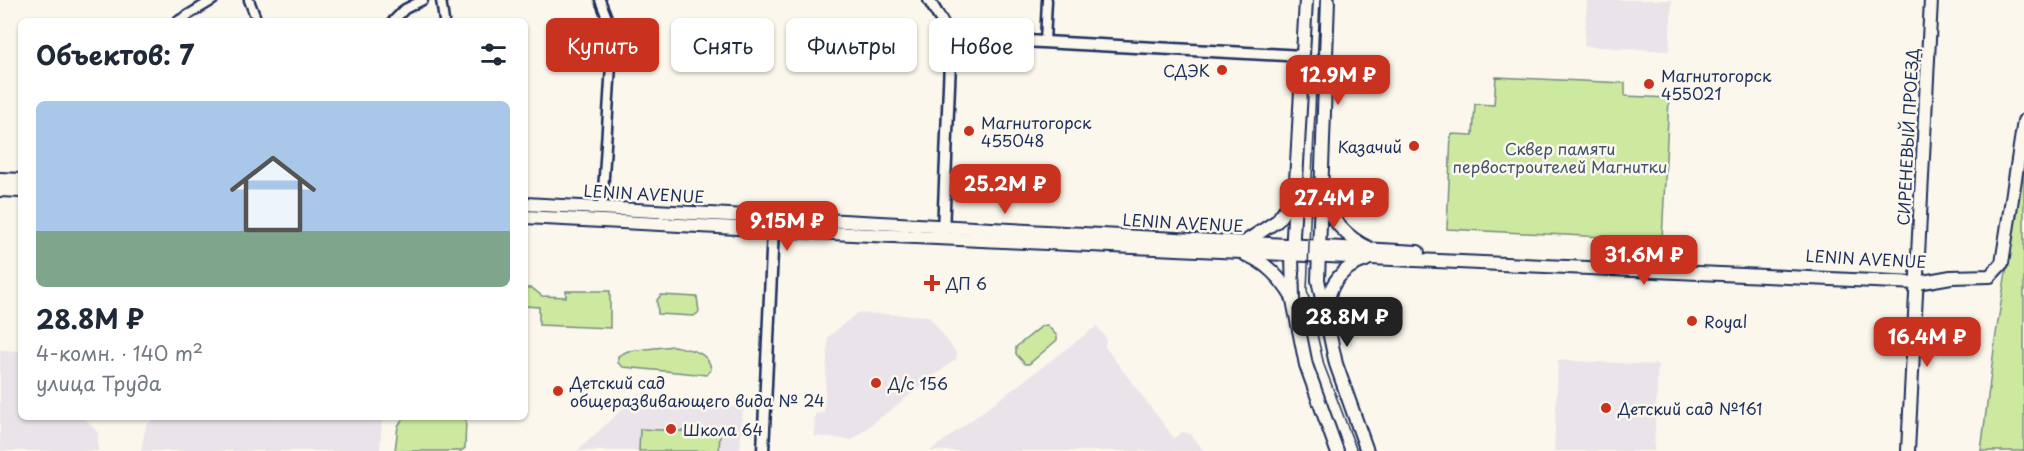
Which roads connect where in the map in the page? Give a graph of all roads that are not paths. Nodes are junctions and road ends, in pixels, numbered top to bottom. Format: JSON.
{"nodes":[{"id":1,"x":213,"y":0,"type":"edge"},
{"id":2,"x":249,"y":0,"type":"edge"},
{"id":3,"x":423,"y":0,"type":"edge"},
{"id":4,"x":441,"y":0,"type":"edge"},
{"id":5,"x":600,"y":0,"type":"edge"},
{"id":6,"x":929,"y":0,"type":"edge"},
{"id":7,"x":1047,"y":0,"type":"edge"},
{"id":8,"x":1306,"y":0,"type":"edge"},
{"id":9,"x":1328,"y":0,"type":"edge"},
{"id":10,"x":1931,"y":0,"type":"edge"},
{"id":11,"x":183,"y":18,"type":"edge"},
{"id":12,"x":256,"y":18,"type":"edge"},
{"id":13,"x":396,"y":18,"type":"edge"},
{"id":14,"x":444,"y":18,"type":"edge"},
{"id":15,"x":940,"y":18,"type":"edge"},
{"id":16,"x":1034,"y":41,"type":"edge"},
{"id":17,"x":1045,"y":42,"type":"junction"},
{"id":18,"x":1303,"y":56,"type":"junction"},
{"id":19,"x":950,"y":72,"type":"edge"},
{"id":20,"x":2024,"y":120,"type":"edge"},
{"id":21,"x":0,"y":179,"type":"edge"},
{"id":22,"x":18,"y":180,"type":"edge"},
{"id":23,"x":1321,"y":186,"type":"junction"},
{"id":24,"x":0,"y":190,"type":"edge"},
{"id":25,"x":18,"y":191,"type":"edge"},
{"id":26,"x":1296,"y":191,"type":"junction"},
{"id":27,"x":528,"y":204,"type":"edge"},
{"id":28,"x":602,"y":208,"type":"junction"},
{"id":29,"x":528,"y":217,"type":"edge"},
{"id":30,"x":773,"y":223,"type":"junction"},
{"id":31,"x":943,"y":233,"type":"junction"},
{"id":32,"x":1236,"y":247,"type":"junction"},
{"id":33,"x":1293,"y":249,"type":"junction"},
{"id":34,"x":1319,"y":251,"type":"junction"},
{"id":35,"x":1372,"y":254,"type":"junction"},
{"id":36,"x":1917,"y":280,"type":"junction"},
{"id":37,"x":1293,"y":300,"type":"junction"},
{"id":38,"x":1325,"y":314,"type":"junction"},
{"id":39,"x":763,"y":451,"type":"edge"},
{"id":40,"x":1337,"y":451,"type":"edge"},
{"id":41,"x":1367,"y":451,"type":"edge"},
{"id":42,"x":1908,"y":451,"type":"edge"}],
"edges":[{"from":1,"to":11,"type":"street"},
{"from":2,"to":12,"type":"street"},
{"from":3,"to":13,"type":"street"},
{"from":4,"to":14,"type":"street"},
{"from":5,"to":28,"type":"street"},
{"from":6,"to":15,"type":"street"},
{"from":7,"to":17,"type":"street"},
{"from":8,"to":18,"type":"main road"},
{"from":9,"to":23,"type":"main road"},
{"from":10,"to":36,"type":"main road","name":"СИРЕНЕВЫЙ ПРОЕЗД"},
{"from":16,"to":17,"type":"street"},
{"from":17,"to":18,"type":"street"},
{"from":18,"to":26,"type":"main road"},
{"from":19,"to":31,"type":"street"},
{"from":20,"to":36,"type":"main road","name":"LENIN AVENUE"},
{"from":21,"to":22,"type":"main road"},
{"from":23,"to":34,"type":"main road"},
{"from":23,"to":35,"type":"main road"},
{"from":24,"to":25,"type":"main road"},
{"from":26,"to":32,"type":"main road"},
{"from":26,"to":33,"type":"main road"},
{"from":27,"to":28,"type":"main road","name":"LENIN AVENUE"},
{"from":28,"to":30,"type":"main road","name":"LENIN AVENUE"},
{"from":29,"to":30,"type":"main road","name":"LENIN AVENUE"},
{"from":30,"to":31,"type":"main road","name":"LENIN AVENUE"},
{"from":30,"to":39,"type":"street"},
{"from":31,"to":32,"type":"main road","name":"LENIN AVENUE"},
{"from":32,"to":33,"type":"main road","name":"LENIN AVENUE"},
{"from":32,"to":37,"type":"main road"},
{"from":33,"to":34,"type":"main road","name":"LENIN AVENUE"},
{"from":33,"to":37,"type":"main road"},
{"from":34,"to":35,"type":"main road","name":"LENIN AVENUE"},
{"from":34,"to":38,"type":"main road"},
{"from":35,"to":36,"type":"main road","name":"LENIN AVENUE"},
{"from":35,"to":38,"type":"main road"},
{"from":36,"to":42,"type":"main road","name":"СИРЕНЕВЫЙ ПРОЕЗД"},
{"from":37,"to":40,"type":"main road"},
{"from":38,"to":41,"type":"main road"}]}
